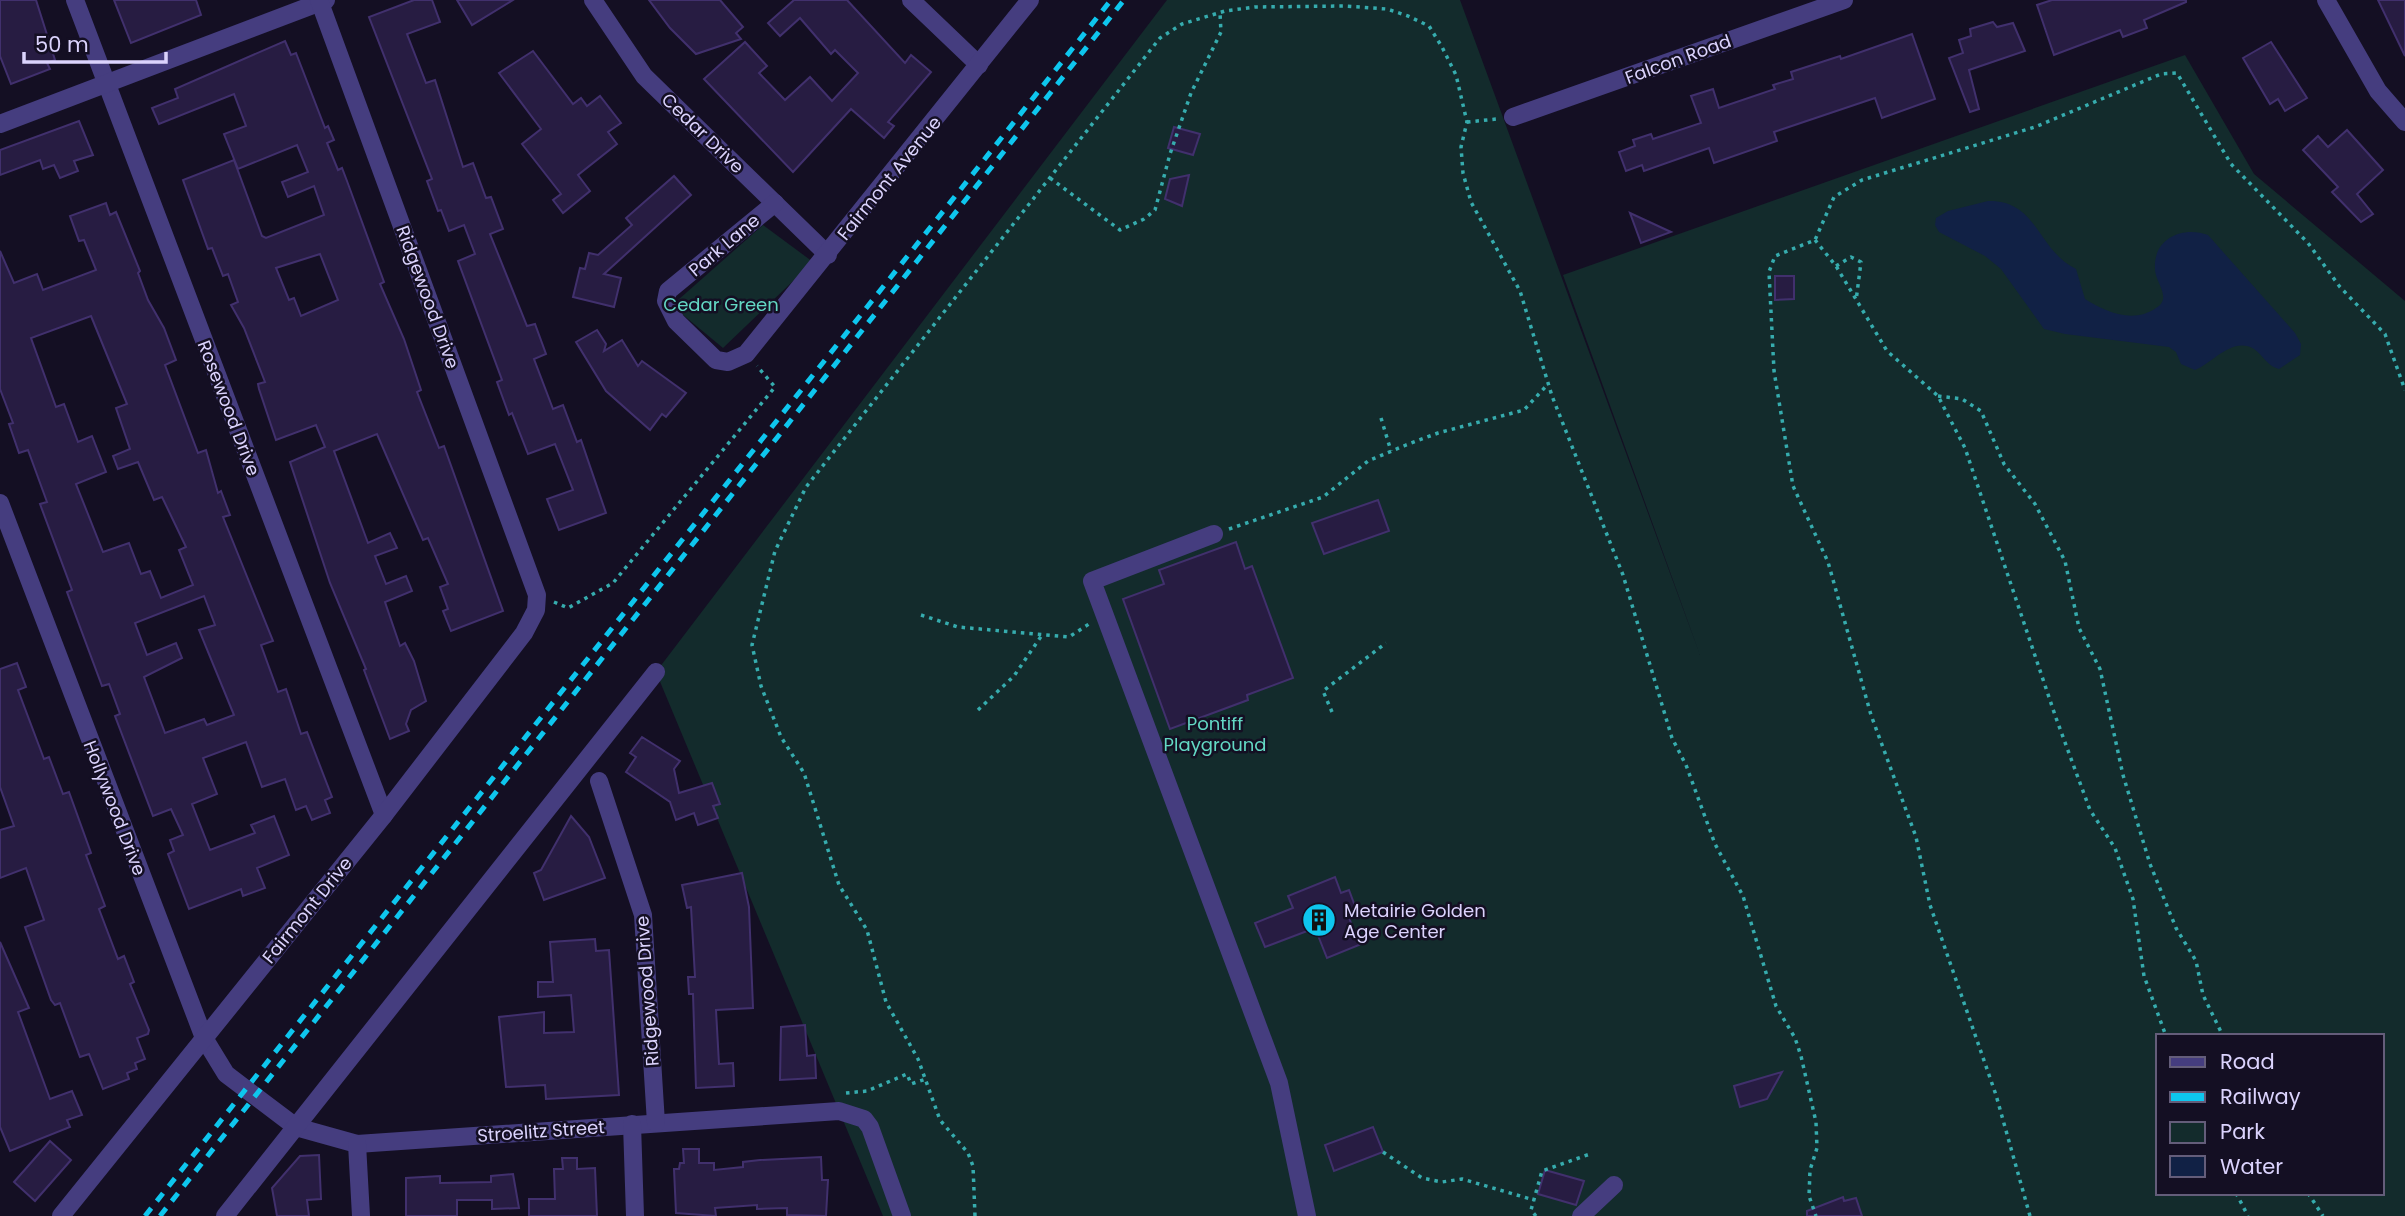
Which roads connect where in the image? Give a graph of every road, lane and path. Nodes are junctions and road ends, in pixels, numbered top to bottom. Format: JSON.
{"nodes":[{"id":1,"x":75,"y":0,"type":"edge"},
{"id":2,"x":593,"y":0,"type":"edge"},
{"id":3,"x":911,"y":0,"type":"edge"},
{"id":4,"x":1030,"y":0,"type":"edge"},
{"id":5,"x":1844,"y":0,"type":"edge"},
{"id":6,"x":2326,"y":0,"type":"edge"},
{"id":7,"x":322,"y":1,"type":"edge"},
{"id":8,"x":1220,"y":12,"type":"junction"},
{"id":9,"x":979,"y":65,"type":"junction"},
{"id":10,"x":106,"y":83,"type":"junction"},
{"id":11,"x":1513,"y":117,"type":"joint"},
{"id":12,"x":1467,"y":122,"type":"junction"},
{"id":13,"x":2405,"y":122,"type":"edge"},
{"id":14,"x":0,"y":124,"type":"edge"},
{"id":15,"x":1050,"y":178,"type":"junction"},
{"id":16,"x":775,"y":203,"type":"junction"},
{"id":17,"x":1815,"y":240,"type":"junction"},
{"id":18,"x":828,"y":254,"type":"junction"},
{"id":19,"x":1836,"y":266,"type":"junction"},
{"id":20,"x":1856,"y":302,"type":"junction"},
{"id":21,"x":746,"y":354,"type":"junction"},
{"id":22,"x":1549,"y":383,"type":"junction"},
{"id":23,"x":2405,"y":390,"type":"edge"},
{"id":24,"x":1938,"y":396,"type":"junction"},
{"id":25,"x":1381,"y":418,"type":"dead end"},
{"id":26,"x":1391,"y":451,"type":"junction"},
{"id":27,"x":0,"y":503,"type":"edge"},
{"id":28,"x":1214,"y":534,"type":"joint"},
{"id":29,"x":537,"y":595,"type":"junction"},
{"id":30,"x":921,"y":615,"type":"dead end"},
{"id":31,"x":1103,"y":616,"type":"junction"},
{"id":32,"x":1042,"y":635,"type":"junction"},
{"id":33,"x":1386,"y":643,"type":"dead end"},
{"id":34,"x":656,"y":672,"type":"dead end"},
{"id":35,"x":978,"y":710,"type":"dead end"},
{"id":36,"x":1332,"y":712,"type":"dead end"},
{"id":37,"x":599,"y":781,"type":"dead end"},
{"id":38,"x":384,"y":815,"type":"junction"},
{"id":39,"x":2165,"y":1034,"type":"edge"},
{"id":40,"x":2222,"y":1034,"type":"edge"},
{"id":41,"x":204,"y":1038,"type":"junction"},
{"id":42,"x":926,"y":1079,"type":"junction"},
{"id":43,"x":256,"y":1095,"type":"joint"},
{"id":44,"x":839,"y":1111,"type":"junction"},
{"id":45,"x":656,"y":1123,"type":"junction"},
{"id":46,"x":632,"y":1124,"type":"junction"},
{"id":47,"x":296,"y":1128,"type":"junction"},
{"id":48,"x":357,"y":1144,"type":"junction"},
{"id":49,"x":1383,"y":1152,"type":"dead end"},
{"id":50,"x":1590,"y":1154,"type":"dead end"},
{"id":51,"x":1614,"y":1185,"type":"dead end"},
{"id":52,"x":2237,"y":1195,"type":"edge"},
{"id":53,"x":2309,"y":1195,"type":"edge"},
{"id":54,"x":1534,"y":1200,"type":"junction"},
{"id":55,"x":61,"y":1216,"type":"edge"},
{"id":56,"x":225,"y":1216,"type":"edge"},
{"id":57,"x":361,"y":1216,"type":"edge"},
{"id":58,"x":635,"y":1216,"type":"edge"},
{"id":59,"x":902,"y":1216,"type":"edge"},
{"id":60,"x":975,"y":1216,"type":"edge"},
{"id":61,"x":1307,"y":1216,"type":"edge"},
{"id":62,"x":1536,"y":1216,"type":"edge"},
{"id":63,"x":1581,"y":1216,"type":"edge"},
{"id":64,"x":1816,"y":1216,"type":"edge"},
{"id":65,"x":2030,"y":1216,"type":"edge"},
{"id":66,"x":2248,"y":1216,"type":"edge"},
{"id":67,"x":2323,"y":1216,"type":"edge"}],
"edges":[{"from":1,"to":10,"type":"street","name":"Rosewood Drive"},
{"from":2,"to":16,"type":"street","name":"Cedar Drive"},
{"from":3,"to":9,"type":"street"},
{"from":4,"to":9,"type":"street","name":"Fairmont Avenue"},
{"from":5,"to":11,"type":"street","name":"Falcon Road"},
{"from":6,"to":13,"type":"street"},
{"from":7,"to":10,"type":"street"},
{"from":7,"to":29,"type":"street","name":"Ridgewood Drive"},
{"from":8,"to":12,"type":"path"},
{"from":8,"to":15,"type":"path"},
{"from":8,"to":15,"type":"path"},
{"from":9,"to":18,"type":"street","name":"Fairmont Avenue"},
{"from":10,"to":14,"type":"street"},
{"from":10,"to":38,"type":"street","name":"Rosewood Drive"},
{"from":11,"to":12,"type":"path"},
{"from":12,"to":22,"type":"path"},
{"from":15,"to":42,"type":"path"},
{"from":16,"to":18,"type":"street","name":"Cedar Drive"},
{"from":16,"to":21,"type":"street","name":"Park Lane"},
{"from":17,"to":19,"type":"path"},
{"from":17,"to":23,"type":"path"},
{"from":17,"to":65,"type":"path"},
{"from":18,"to":21,"type":"street","name":"Fairmont Avenue"},
{"from":19,"to":20,"type":"path"},
{"from":19,"to":20,"type":"path"},
{"from":20,"to":24,"type":"path"},
{"from":21,"to":29,"type":"path"},
{"from":22,"to":26,"type":"path"},
{"from":22,"to":64,"type":"path"},
{"from":24,"to":39,"type":"path"},
{"from":24,"to":40,"type":"path"},
{"from":25,"to":26,"type":"path"},
{"from":26,"to":28,"type":"path"},
{"from":27,"to":41,"type":"street","name":"Hollywood Drive"},
{"from":28,"to":31,"type":"street"},
{"from":29,"to":38,"type":"street","name":"Fairmont Drive"},
{"from":30,"to":32,"type":"path"},
{"from":31,"to":32,"type":"path"},
{"from":31,"to":61,"type":"street"},
{"from":32,"to":35,"type":"path"},
{"from":33,"to":36,"type":"path"},
{"from":34,"to":47,"type":"street"},
{"from":37,"to":45,"type":"street","name":"Ridgewood Drive"},
{"from":38,"to":41,"type":"street","name":"Fairmont Drive"},
{"from":41,"to":43,"type":"street","name":"Hollywood Drive"},
{"from":41,"to":55,"type":"street","name":"Fairmont Drive"},
{"from":42,"to":44,"type":"path"},
{"from":42,"to":60,"type":"path"},
{"from":43,"to":47,"type":"street","name":"Stroelitz Street"},
{"from":44,"to":45,"type":"street","name":"Stroelitz Street"},
{"from":44,"to":59,"type":"street"},
{"from":45,"to":46,"type":"street","name":"Stroelitz Street"},
{"from":46,"to":48,"type":"street","name":"Stroelitz Street"},
{"from":46,"to":58,"type":"street"},
{"from":47,"to":48,"type":"street","name":"Stroelitz Street"},
{"from":47,"to":56,"type":"street"},
{"from":48,"to":57,"type":"street"},
{"from":49,"to":54,"type":"path"},
{"from":50,"to":54,"type":"path"},
{"from":51,"to":63,"type":"street"},
{"from":52,"to":66,"type":"path"},
{"from":53,"to":67,"type":"path"},
{"from":54,"to":62,"type":"path"}]}
